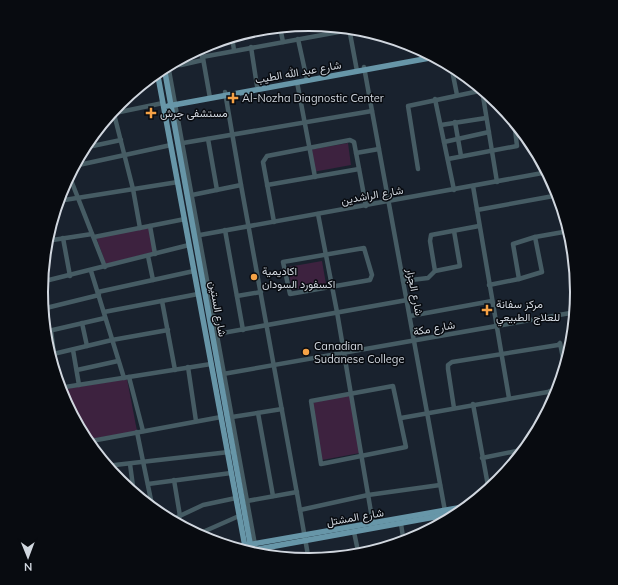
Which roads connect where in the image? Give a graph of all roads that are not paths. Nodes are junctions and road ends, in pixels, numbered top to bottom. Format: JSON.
{"nodes":[{"id":1,"x":333,"y":32,"type":"edge"},
{"id":2,"x":281,"y":33,"type":"edge"},
{"id":3,"x":352,"y":35,"type":"edge"},
{"id":4,"x":298,"y":39,"type":"junction"},
{"id":5,"x":283,"y":42,"type":"junction"},
{"id":6,"x":233,"y":43,"type":"edge"},
{"id":7,"x":251,"y":47,"type":"junction"},
{"id":8,"x":234,"y":50,"type":"junction"},
{"id":9,"x":202,"y":54,"type":"edge"},
{"id":10,"x":417,"y":55,"type":"edge"},
{"id":11,"x":426,"y":58,"type":"edge"},
{"id":12,"x":203,"y":59,"type":"junction"},
{"id":13,"x":180,"y":65,"type":"edge"},
{"id":14,"x":364,"y":68,"type":"junction"},
{"id":15,"x":357,"y":69,"type":"junction"},
{"id":16,"x":169,"y":72,"type":"edge"},
{"id":17,"x":166,"y":74,"type":"edge"},
{"id":18,"x":453,"y":74,"type":"edge"},
{"id":19,"x":159,"y":79,"type":"edge"},
{"id":20,"x":306,"y":79,"type":"junction"},
{"id":21,"x":297,"y":82,"type":"junction"},
{"id":22,"x":257,"y":86,"type":"junction"},
{"id":23,"x":476,"y":91,"type":"edge"},
{"id":24,"x":225,"y":94,"type":"junction"},
{"id":25,"x":457,"y":95,"type":"junction"},
{"id":26,"x":210,"y":97,"type":"junction"},
{"id":27,"x":435,"y":99,"type":"junction"},
{"id":28,"x":484,"y":99,"type":"edge"},
{"id":29,"x":173,"y":103,"type":"junction"},
{"id":30,"x":164,"y":105,"type":"junction"},
{"id":31,"x":372,"y":111,"type":"junction"},
{"id":32,"x":120,"y":112,"type":"edge"},
{"id":33,"x":114,"y":118,"type":"edge"},
{"id":34,"x":486,"y":118,"type":"junction"},
{"id":35,"x":304,"y":122,"type":"junction"},
{"id":36,"x":455,"y":122,"type":"junction"},
{"id":37,"x":441,"y":125,"type":"junction"},
{"id":38,"x":489,"y":132,"type":"junction"},
{"id":39,"x":515,"y":132,"type":"edge"},
{"id":40,"x":232,"y":134,"type":"junction"},
{"id":41,"x":208,"y":139,"type":"junction"},
{"id":42,"x":458,"y":139,"type":"junction"},
{"id":43,"x":121,"y":140,"type":"junction"},
{"id":44,"x":444,"y":142,"type":"junction"},
{"id":45,"x":183,"y":143,"type":"junction"},
{"id":46,"x":171,"y":145,"type":"junction"},
{"id":47,"x":93,"y":146,"type":"edge"},
{"id":48,"x":309,"y":148,"type":"junction"},
{"id":49,"x":379,"y":149,"type":"junction"},
{"id":50,"x":492,"y":150,"type":"junction"},
{"id":51,"x":356,"y":153,"type":"junction"},
{"id":52,"x":125,"y":155,"type":"junction"},
{"id":53,"x":461,"y":156,"type":"junction"},
{"id":54,"x":448,"y":159,"type":"junction"},
{"id":55,"x":82,"y":164,"type":"edge"},
{"id":56,"x":184,"y":165,"type":"junction"},
{"id":57,"x":359,"y":169,"type":"junction"},
{"id":58,"x":418,"y":169,"type":"dead end"},
{"id":59,"x":542,"y":173,"type":"edge"},
{"id":60,"x":315,"y":177,"type":"junction"},
{"id":61,"x":72,"y":182,"type":"edge"},
{"id":62,"x":178,"y":182,"type":"junction"},
{"id":63,"x":497,"y":182,"type":"junction"},
{"id":64,"x":241,"y":185,"type":"junction"},
{"id":65,"x":267,"y":185,"type":"junction"},
{"id":66,"x":473,"y":186,"type":"junction"},
{"id":67,"x":133,"y":189,"type":"junction"},
{"id":68,"x":217,"y":190,"type":"junction"},
{"id":69,"x":454,"y":190,"type":"junction"},
{"id":70,"x":192,"y":195,"type":"junction"},
{"id":71,"x":553,"y":196,"type":"edge"},
{"id":72,"x":78,"y":198,"type":"junction"},
{"id":73,"x":64,"y":200,"type":"edge"},
{"id":74,"x":388,"y":202,"type":"junction"},
{"id":75,"x":366,"y":206,"type":"junction"},
{"id":76,"x":477,"y":210,"type":"junction"},
{"id":77,"x":318,"y":214,"type":"junction"},
{"id":78,"x":184,"y":219,"type":"junction"},
{"id":79,"x":274,"y":222,"type":"junction"},
{"id":80,"x":150,"y":226,"type":"junction"},
{"id":81,"x":249,"y":226,"type":"junction"},
{"id":82,"x":480,"y":226,"type":"junction"},
{"id":83,"x":140,"y":228,"type":"junction"},
{"id":84,"x":563,"y":229,"type":"edge"},
{"id":85,"x":226,"y":230,"type":"junction"},
{"id":86,"x":454,"y":231,"type":"junction"},
{"id":87,"x":93,"y":235,"type":"junction"},
{"id":88,"x":197,"y":235,"type":"junction"},
{"id":89,"x":188,"y":236,"type":"junction"},
{"id":90,"x":535,"y":237,"type":"junction"},
{"id":91,"x":63,"y":238,"type":"junction"},
{"id":92,"x":53,"y":240,"type":"edge"},
{"id":93,"x":189,"y":245,"type":"junction"},
{"id":94,"x":155,"y":254,"type":"junction"},
{"id":95,"x":326,"y":254,"type":"junction"},
{"id":96,"x":148,"y":256,"type":"junction"},
{"id":97,"x":105,"y":267,"type":"junction"},
{"id":98,"x":92,"y":271,"type":"junction"},
{"id":99,"x":194,"y":271,"type":"junction"},
{"id":100,"x":435,"y":271,"type":"junction"},
{"id":101,"x":70,"y":276,"type":"junction"},
{"id":102,"x":519,"y":279,"type":"junction"},
{"id":103,"x":153,"y":280,"type":"junction"},
{"id":104,"x":48,"y":281,"type":"edge"},
{"id":105,"x":403,"y":281,"type":"junction"},
{"id":106,"x":489,"y":285,"type":"junction"},
{"id":107,"x":332,"y":286,"type":"junction"},
{"id":108,"x":261,"y":292,"type":"junction"},
{"id":109,"x":98,"y":293,"type":"junction"},
{"id":110,"x":198,"y":294,"type":"junction"},
{"id":111,"x":208,"y":296,"type":"junction"},
{"id":112,"x":237,"y":296,"type":"junction"},
{"id":113,"x":407,"y":300,"type":"junction"},
{"id":114,"x":162,"y":301,"type":"junction"},
{"id":115,"x":492,"y":301,"type":"junction"},
{"id":116,"x":48,"y":307,"type":"edge"},
{"id":117,"x":104,"y":312,"type":"junction"},
{"id":118,"x":337,"y":312,"type":"junction"},
{"id":119,"x":570,"y":313,"type":"edge"},
{"id":120,"x":410,"y":316,"type":"junction"},
{"id":121,"x":105,"y":318,"type":"junction"},
{"id":122,"x":82,"y":323,"type":"junction"},
{"id":123,"x":267,"y":325,"type":"junction"},
{"id":124,"x":496,"y":326,"type":"junction"},
{"id":125,"x":412,"y":327,"type":"junction"},
{"id":126,"x":51,"y":330,"type":"joint"},
{"id":127,"x":168,"y":330,"type":"junction"},
{"id":128,"x":242,"y":330,"type":"junction"},
{"id":129,"x":51,"y":333,"type":"edge"},
{"id":130,"x":217,"y":334,"type":"junction"},
{"id":131,"x":424,"y":338,"type":"junction"},
{"id":132,"x":112,"y":340,"type":"junction"},
{"id":133,"x":415,"y":340,"type":"junction"},
{"id":134,"x":87,"y":346,"type":"junction"},
{"id":135,"x":73,"y":350,"type":"junction"},
{"id":136,"x":344,"y":353,"type":"junction"},
{"id":137,"x":55,"y":354,"type":"edge"},
{"id":138,"x":501,"y":355,"type":"junction"},
{"id":139,"x":563,"y":356,"type":"edge"},
{"id":140,"x":118,"y":361,"type":"junction"},
{"id":141,"x":211,"y":364,"type":"junction"},
{"id":142,"x":274,"y":366,"type":"junction"},
{"id":143,"x":188,"y":367,"type":"junction"},
{"id":144,"x":77,"y":370,"type":"junction"},
{"id":145,"x":175,"y":370,"type":"junction"},
{"id":146,"x":219,"y":375,"type":"junction"},
{"id":147,"x":126,"y":378,"type":"junction"},
{"id":148,"x":79,"y":385,"type":"junction"},
{"id":149,"x":65,"y":387,"type":"edge"},
{"id":150,"x":550,"y":391,"type":"joint"},
{"id":151,"x":351,"y":394,"type":"junction"},
{"id":152,"x":550,"y":394,"type":"edge"},
{"id":153,"x":509,"y":398,"type":"junction"},
{"id":154,"x":473,"y":404,"type":"junction"},
{"id":155,"x":454,"y":408,"type":"junction"},
{"id":156,"x":282,"y":409,"type":"junction"},
{"id":157,"x":258,"y":413,"type":"junction"},
{"id":158,"x":427,"y":414,"type":"junction"},
{"id":159,"x":221,"y":417,"type":"junction"},
{"id":160,"x":232,"y":417,"type":"junction"},
{"id":161,"x":401,"y":418,"type":"junction"},
{"id":162,"x":196,"y":421,"type":"junction"},
{"id":163,"x":140,"y":432,"type":"junction"},
{"id":164,"x":94,"y":440,"type":"edge"},
{"id":165,"x":230,"y":451,"type":"junction"},
{"id":166,"x":517,"y":451,"type":"edge"},
{"id":167,"x":362,"y":457,"type":"junction"},
{"id":168,"x":482,"y":458,"type":"junction"},
{"id":169,"x":232,"y":461,"type":"junction"},
{"id":170,"x":143,"y":462,"type":"junction"},
{"id":171,"x":130,"y":464,"type":"junction"},
{"id":172,"x":112,"y":465,"type":"edge"},
{"id":173,"x":231,"y":473,"type":"junction"},
{"id":174,"x":174,"y":480,"type":"junction"},
{"id":175,"x":487,"y":483,"type":"edge"},
{"id":176,"x":148,"y":484,"type":"junction"},
{"id":177,"x":133,"y":485,"type":"edge"},
{"id":178,"x":440,"y":485,"type":"junction"},
{"id":179,"x":297,"y":492,"type":"junction"},
{"id":180,"x":368,"y":495,"type":"junction"},
{"id":181,"x":273,"y":496,"type":"junction"},
{"id":182,"x":236,"y":498,"type":"junction"},
{"id":183,"x":151,"y":501,"type":"edge"},
{"id":184,"x":248,"y":501,"type":"junction"},
{"id":185,"x":300,"y":510,"type":"junction"},
{"id":186,"x":180,"y":516,"type":"junction"},
{"id":187,"x":239,"y":516,"type":"junction"},
{"id":188,"x":444,"y":516,"type":"edge"},
{"id":189,"x":444,"y":516,"type":"edge"},
{"id":190,"x":446,"y":516,"type":"edge"},
{"id":191,"x":176,"y":518,"type":"edge"},
{"id":192,"x":373,"y":524,"type":"junction"},
{"id":193,"x":400,"y":524,"type":"junction"},
{"id":194,"x":204,"y":532,"type":"edge"},
{"id":195,"x":354,"y":532,"type":"junction"},
{"id":196,"x":403,"y":536,"type":"edge"},
{"id":197,"x":305,"y":538,"type":"junction"},
{"id":198,"x":250,"y":547,"type":"edge"},
{"id":199,"x":250,"y":547,"type":"edge"},
{"id":200,"x":251,"y":547,"type":"edge"},
{"id":201,"x":257,"y":549,"type":"edge"},
{"id":202,"x":358,"y":549,"type":"edge"},
{"id":203,"x":308,"y":554,"type":"edge"}],
"edges":[{"from":1,"to":4,"type":"street"},
{"from":2,"to":5,"type":"street"},
{"from":3,"to":15,"type":"street"},
{"from":4,"to":5,"type":"street"},
{"from":4,"to":20,"type":"street"},
{"from":5,"to":7,"type":"street"},
{"from":6,"to":8,"type":"street"},
{"from":7,"to":8,"type":"street"},
{"from":7,"to":22,"type":"street"},
{"from":8,"to":12,"type":"street"},
{"from":9,"to":12,"type":"street"},
{"from":10,"to":14,"type":"main road","name":"شارع عبد الله الطيب"},
{"from":11,"to":14,"type":"main road","name":"شارع عبد الله الطيب"},
{"from":12,"to":13,"type":"street"},
{"from":12,"to":26,"type":"street"},
{"from":14,"to":15,"type":"main road","name":"شارع عبد الله الطيب"},
{"from":14,"to":31,"type":"street","name":"شارع الجزار"},
{"from":15,"to":20,"type":"main road","name":"شارع عبد الله الطيب"},
{"from":16,"to":29,"type":"street"},
{"from":17,"to":29,"type":"main road","name":"شارع الستين"},
{"from":18,"to":25,"type":"street"},
{"from":19,"to":30,"type":"main road","name":"شارع الستين"},
{"from":20,"to":21,"type":"main road","name":"شارع عبد الله الطيب"},
{"from":20,"to":22,"type":"main road","name":"شارع عبد الله الطيب"},
{"from":21,"to":24,"type":"main road","name":"شارع عبد الله الطيب"},
{"from":21,"to":35,"type":"street"},
{"from":22,"to":24,"type":"main road","name":"شارع عبد الله الطيب"},
{"from":23,"to":25,"type":"street"},
{"from":24,"to":26,"type":"main road","name":"شارع عبد الله الطيب"},
{"from":24,"to":40,"type":"street"},
{"from":25,"to":27,"type":"street"},
{"from":26,"to":29,"type":"main road","name":"شارع عبد الله الطيب"},
{"from":27,"to":37,"type":"street"},
{"from":27,"to":58,"type":"street"},
{"from":28,"to":34,"type":"street"},
{"from":29,"to":30,"type":"main road","name":"شارع عبد الله الطيب"},
{"from":29,"to":45,"type":"street"},
{"from":29,"to":56,"type":"main road","name":"شارع الستين"},
{"from":30,"to":32,"type":"street"},
{"from":30,"to":46,"type":"main road","name":"شارع الستين"},
{"from":31,"to":35,"type":"street"},
{"from":31,"to":49,"type":"street","name":"شارع الجزار"},
{"from":33,"to":43,"type":"street"},
{"from":34,"to":36,"type":"street"},
{"from":34,"to":38,"type":"street"},
{"from":35,"to":40,"type":"street"},
{"from":35,"to":48,"type":"street"},
{"from":36,"to":37,"type":"street"},
{"from":36,"to":42,"type":"street"},
{"from":37,"to":44,"type":"street"},
{"from":38,"to":42,"type":"street"},
{"from":38,"to":50,"type":"street"},
{"from":39,"to":50,"type":"street"},
{"from":40,"to":41,"type":"street"},
{"from":40,"to":64,"type":"street"},
{"from":41,"to":45,"type":"street"},
{"from":41,"to":68,"type":"street"},
{"from":42,"to":44,"type":"street"},
{"from":42,"to":53,"type":"street"},
{"from":43,"to":47,"type":"street"},
{"from":43,"to":52,"type":"street"},
{"from":44,"to":54,"type":"street"},
{"from":45,"to":56,"type":"street"},
{"from":46,"to":52,"type":"street"},
{"from":46,"to":62,"type":"main road","name":"شارع الستين"},
{"from":48,"to":51,"type":"street"},
{"from":48,"to":60,"type":"street"},
{"from":48,"to":65,"type":"street"},
{"from":49,"to":51,"type":"street"},
{"from":49,"to":74,"type":"street","name":"شارع الجزار"},
{"from":50,"to":53,"type":"street"},
{"from":50,"to":63,"type":"street"},
{"from":51,"to":57,"type":"street"},
{"from":52,"to":55,"type":"street"},
{"from":52,"to":67,"type":"street"},
{"from":53,"to":54,"type":"street"},
{"from":54,"to":69,"type":"street"},
{"from":56,"to":70,"type":"street"},
{"from":56,"to":88,"type":"main road","name":"شارع الستين"},
{"from":57,"to":60,"type":"street"},
{"from":57,"to":75,"type":"street"},
{"from":59,"to":63,"type":"street","name":"شارع الراشدين"},
{"from":60,"to":65,"type":"street"},
{"from":61,"to":72,"type":"street"},
{"from":62,"to":67,"type":"street"},
{"from":62,"to":78,"type":"main road","name":"شارع الستين"},
{"from":63,"to":66,"type":"street","name":"شارع الراشدين"},
{"from":64,"to":68,"type":"street"},
{"from":64,"to":81,"type":"street"},
{"from":65,"to":79,"type":"street"},
{"from":66,"to":69,"type":"street","name":"شارع الراشدين"},
{"from":66,"to":76,"type":"street"},
{"from":67,"to":72,"type":"street"},
{"from":67,"to":83,"type":"street"},
{"from":68,"to":70,"type":"street"},
{"from":69,"to":74,"type":"street","name":"شارع الراشدين"},
{"from":70,"to":88,"type":"street"},
{"from":71,"to":76,"type":"street"},
{"from":72,"to":73,"type":"street"},
{"from":72,"to":87,"type":"street"},
{"from":74,"to":75,"type":"street","name":"شارع الراشدين"},
{"from":74,"to":105,"type":"street","name":"شارع الجزار"},
{"from":75,"to":77,"type":"street","name":"شارع الراشدين"},
{"from":76,"to":82,"type":"street"},
{"from":77,"to":79,"type":"street","name":"شارع الراشدين"},
{"from":77,"to":95,"type":"street"},
{"from":78,"to":80,"type":"street"},
{"from":78,"to":89,"type":"main road","name":"شارع الستين"},
{"from":79,"to":81,"type":"street","name":"شارع الراشدين"},
{"from":80,"to":83,"type":"street"},
{"from":80,"to":94,"type":"street"},
{"from":81,"to":85,"type":"street","name":"شارع الراشدين"},
{"from":81,"to":108,"type":"street"},
{"from":82,"to":86,"type":"street"},
{"from":82,"to":106,"type":"street"},
{"from":83,"to":87,"type":"street"},
{"from":84,"to":90,"type":"street"},
{"from":85,"to":88,"type":"street","name":"شارع الراشدين"},
{"from":85,"to":112,"type":"street"},
{"from":86,"to":100,"type":"street"},
{"from":86,"to":100,"type":"street"},
{"from":87,"to":91,"type":"street"},
{"from":87,"to":97,"type":"street"},
{"from":88,"to":89,"type":"main road"},
{"from":88,"to":111,"type":"main road","name":"شارع الستين"},
{"from":89,"to":93,"type":"main road","name":"شارع الستين"},
{"from":90,"to":102,"type":"street"},
{"from":90,"to":102,"type":"street"},
{"from":91,"to":92,"type":"street"},
{"from":91,"to":101,"type":"street"},
{"from":93,"to":94,"type":"street"},
{"from":93,"to":99,"type":"main road","name":"شارع الستين"},
{"from":94,"to":96,"type":"street"},
{"from":95,"to":107,"type":"street"},
{"from":95,"to":107,"type":"street"},
{"from":95,"to":107,"type":"street"},
{"from":96,"to":97,"type":"street"},
{"from":96,"to":103,"type":"street"},
{"from":97,"to":98,"type":"street"},
{"from":98,"to":101,"type":"street"},
{"from":98,"to":109,"type":"street"},
{"from":99,"to":103,"type":"street"},
{"from":99,"to":110,"type":"main road","name":"شارع الستين"},
{"from":100,"to":105,"type":"street"},
{"from":101,"to":104,"type":"street"},
{"from":102,"to":106,"type":"street"},
{"from":103,"to":109,"type":"street"},
{"from":105,"to":113,"type":"street","name":"شارع الجزار"},
{"from":106,"to":115,"type":"street"},
{"from":107,"to":118,"type":"street"},
{"from":108,"to":112,"type":"street"},
{"from":108,"to":123,"type":"street"},
{"from":109,"to":116,"type":"street"},
{"from":109,"to":117,"type":"street"},
{"from":110,"to":114,"type":"street"},
{"from":110,"to":141,"type":"main road","name":"شارع الستين"},
{"from":111,"to":130,"type":"street"},
{"from":111,"to":146,"type":"main road","name":"شارع الستين"},
{"from":112,"to":128,"type":"street"},
{"from":113,"to":118,"type":"street"},
{"from":113,"to":120,"type":"street","name":"شارع الجزار"},
{"from":114,"to":117,"type":"street"},
{"from":114,"to":127,"type":"street"},
{"from":115,"to":120,"type":"street"},
{"from":115,"to":124,"type":"street"},
{"from":117,"to":121,"type":"street"},
{"from":118,"to":123,"type":"street"},
{"from":118,"to":136,"type":"street"},
{"from":119,"to":124,"type":"street","name":"شارع مكة"},
{"from":120,"to":125,"type":"street","name":"شارع الجزار"},
{"from":121,"to":122,"type":"street"},
{"from":121,"to":132,"type":"street"},
{"from":122,"to":126,"type":"street"},
{"from":122,"to":134,"type":"street"},
{"from":123,"to":128,"type":"street"},
{"from":123,"to":142,"type":"street"},
{"from":124,"to":131,"type":"street","name":"شارع مكة"},
{"from":124,"to":138,"type":"street"},
{"from":125,"to":131,"type":"street"},
{"from":125,"to":133,"type":"street","name":"شارع الجزار"},
{"from":126,"to":129,"type":"street"},
{"from":127,"to":132,"type":"street"},
{"from":127,"to":145,"type":"street"},
{"from":128,"to":130,"type":"street"},
{"from":130,"to":146,"type":"street"},
{"from":131,"to":133,"type":"street","name":"شارع مكة"},
{"from":132,"to":134,"type":"street"},
{"from":132,"to":140,"type":"street"},
{"from":133,"to":136,"type":"street","name":"شارع مكة"},
{"from":133,"to":158,"type":"street","name":"شارع الجزار"},
{"from":134,"to":135,"type":"street"},
{"from":135,"to":137,"type":"street"},
{"from":135,"to":144,"type":"street"},
{"from":136,"to":142,"type":"street","name":"شارع مكة"},
{"from":136,"to":151,"type":"street"},
{"from":138,"to":139,"type":"street"},
{"from":138,"to":153,"type":"street"},
{"from":138,"to":155,"type":"street"},
{"from":140,"to":144,"type":"street"},
{"from":140,"to":147,"type":"street"},
{"from":141,"to":143,"type":"street"},
{"from":141,"to":146,"type":"main road","name":"شارع الستين"},
{"from":142,"to":146,"type":"street","name":"شارع مكة"},
{"from":142,"to":156,"type":"street"},
{"from":143,"to":145,"type":"street"},
{"from":143,"to":162,"type":"street"},
{"from":144,"to":148,"type":"street"},
{"from":145,"to":147,"type":"street"},
{"from":146,"to":159,"type":"main road","name":"شارع الستين"},
{"from":146,"to":160,"type":"street"},
{"from":146,"to":165,"type":"main road","name":"شارع الستين"},
{"from":147,"to":148,"type":"street"},
{"from":147,"to":163,"type":"street"},
{"from":148,"to":149,"type":"street"},
{"from":150,"to":152,"type":"street"},
{"from":150,"to":153,"type":"street"},
{"from":151,"to":161,"type":"street"},
{"from":151,"to":167,"type":"street"},
{"from":151,"to":167,"type":"street"},
{"from":153,"to":154,"type":"street"},
{"from":154,"to":155,"type":"street"},
{"from":154,"to":168,"type":"street"},
{"from":155,"to":158,"type":"street"},
{"from":156,"to":157,"type":"street"},
{"from":156,"to":179,"type":"street"},
{"from":157,"to":160,"type":"street"},
{"from":157,"to":181,"type":"street"},
{"from":158,"to":161,"type":"street"},
{"from":158,"to":178,"type":"street","name":"شارع الجزار"},
{"from":159,"to":162,"type":"street"},
{"from":159,"to":165,"type":"main road","name":"شارع الستين"},
{"from":160,"to":184,"type":"street"},
{"from":161,"to":167,"type":"street"},
{"from":162,"to":163,"type":"street"},
{"from":163,"to":164,"type":"street"},
{"from":163,"to":170,"type":"street"},
{"from":165,"to":169,"type":"main road","name":"شارع الستين"},
{"from":165,"to":170,"type":"street"},
{"from":166,"to":168,"type":"street"},
{"from":167,"to":180,"type":"street"},
{"from":168,"to":175,"type":"street"},
{"from":169,"to":173,"type":"main road","name":"شارع الستين"},
{"from":169,"to":198,"type":"main road","name":"شارع الستين"},
{"from":170,"to":171,"type":"street"},
{"from":170,"to":176,"type":"street"},
{"from":171,"to":172,"type":"street"},
{"from":171,"to":177,"type":"street"},
{"from":173,"to":174,"type":"street"},
{"from":173,"to":182,"type":"main road","name":"شارع الستين"},
{"from":174,"to":176,"type":"street"},
{"from":174,"to":186,"type":"street"},
{"from":176,"to":183,"type":"street"},
{"from":178,"to":180,"type":"street"},
{"from":178,"to":190,"type":"street","name":"شارع الجزار"},
{"from":179,"to":181,"type":"street"},
{"from":179,"to":185,"type":"street"},
{"from":180,"to":185,"type":"street"},
{"from":180,"to":192,"type":"street"},
{"from":181,"to":184,"type":"street"},
{"from":182,"to":186,"type":"street"},
{"from":182,"to":187,"type":"main road","name":"شارع الستين"},
{"from":184,"to":200,"type":"street"},
{"from":185,"to":197,"type":"street"},
{"from":186,"to":191,"type":"street"},
{"from":187,"to":194,"type":"street"},
{"from":187,"to":199,"type":"main road","name":"شارع الستين"},
{"from":188,"to":193,"type":"main road","name":"شارع المشتل"},
{"from":189,"to":192,"type":"main road","name":"شارع المشتل"},
{"from":192,"to":197,"type":"main road","name":"شارع المشتل"},
{"from":193,"to":195,"type":"main road","name":"شارع المشتل"},
{"from":193,"to":196,"type":"street"},
{"from":195,"to":197,"type":"main road","name":"شارع المشتل"},
{"from":195,"to":202,"type":"street"},
{"from":197,"to":201,"type":"main road","name":"شارع المشتل"},
{"from":197,"to":203,"type":"street"}]}
